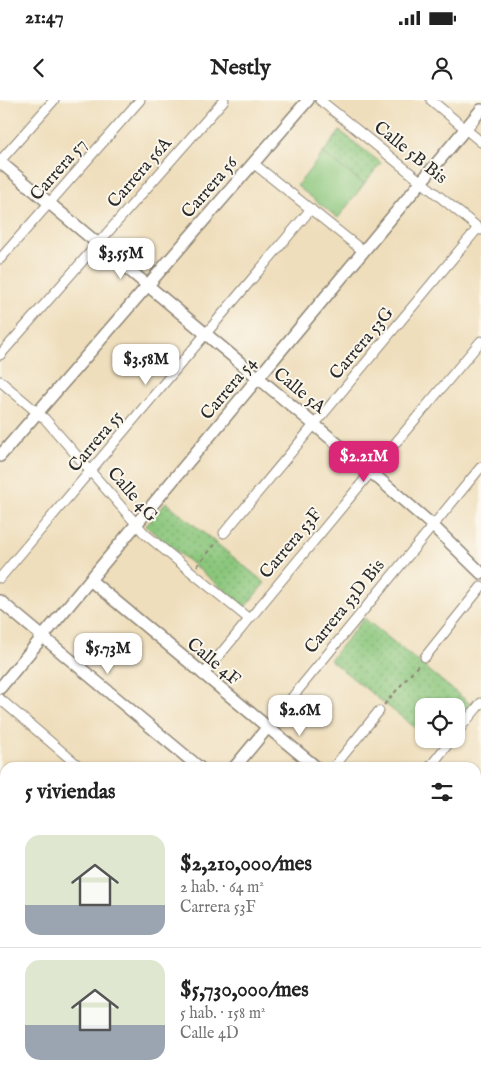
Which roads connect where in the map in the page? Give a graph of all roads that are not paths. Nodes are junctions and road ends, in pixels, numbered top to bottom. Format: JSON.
{"nodes":[{"id":1,"x":54,"y":100,"type":"edge"},
{"id":2,"x":140,"y":100,"type":"edge"},
{"id":3,"x":224,"y":100,"type":"edge"},
{"id":4,"x":308,"y":100,"type":"edge"},
{"id":5,"x":320,"y":100,"type":"edge"},
{"id":6,"x":430,"y":100,"type":"edge"},
{"id":7,"x":481,"y":110,"type":"edge"},
{"id":8,"x":464,"y":128,"type":"junction"},
{"id":9,"x":481,"y":142,"type":"edge"},
{"id":10,"x":0,"y":161,"type":"edge"},
{"id":11,"x":253,"y":163,"type":"junction"},
{"id":12,"x":421,"y":181,"type":"junction"},
{"id":13,"x":50,"y":203,"type":"junction"},
{"id":14,"x":311,"y":209,"type":"junction"},
{"id":15,"x":479,"y":229,"type":"edge"},
{"id":16,"x":98,"y":244,"type":"junction"},
{"id":17,"x":363,"y":252,"type":"junction"},
{"id":18,"x":0,"y":259,"type":"edge"},
{"id":19,"x":147,"y":285,"type":"junction"},
{"id":20,"x":206,"y":335,"type":"junction"},
{"id":21,"x":481,"y":341,"type":"edge"},
{"id":22,"x":0,"y":355,"type":"edge"},
{"id":23,"x":258,"y":379,"type":"junction"},
{"id":24,"x":0,"y":381,"type":"edge"},
{"id":25,"x":38,"y":412,"type":"junction"},
{"id":26,"x":314,"y":425,"type":"junction"},
{"id":27,"x":0,"y":456,"type":"edge"},
{"id":28,"x":481,"y":467,"type":"edge"},
{"id":29,"x":91,"y":470,"type":"junction"},
{"id":30,"x":371,"y":472,"type":"junction"},
{"id":31,"x":136,"y":525,"type":"junction"},
{"id":32,"x":432,"y":525,"type":"junction"},
{"id":33,"x":224,"y":533,"type":"road end"},
{"id":34,"x":481,"y":574,"type":"edge"},
{"id":35,"x":0,"y":578,"type":"edge"},
{"id":36,"x":90,"y":580,"type":"junction"},
{"id":37,"x":481,"y":587,"type":"edge"},
{"id":38,"x":0,"y":601,"type":"edge"},
{"id":39,"x":249,"y":619,"type":"junction"},
{"id":40,"x":42,"y":638,"type":"junction"},
{"id":41,"x":425,"y":657,"type":"road end"},
{"id":42,"x":204,"y":675,"type":"junction"},
{"id":43,"x":0,"y":688,"type":"edge"},
{"id":44,"x":0,"y":700,"type":"edge"},
{"id":45,"x":481,"y":703,"type":"edge"},
{"id":46,"x":379,"y":711,"type":"road end"},
{"id":47,"x":465,"y":723,"type":"edge"},
{"id":48,"x":267,"y":728,"type":"junction"},
{"id":49,"x":445,"y":748,"type":"edge"},
{"id":50,"x":74,"y":762,"type":"edge"},
{"id":51,"x":193,"y":762,"type":"edge"},
{"id":52,"x":239,"y":762,"type":"edge"},
{"id":53,"x":310,"y":762,"type":"edge"},
{"id":54,"x":338,"y":762,"type":"edge"},
{"id":55,"x":433,"y":762,"type":"edge"}],
"edges":[{"from":1,"to":10,"type":"street"},
{"from":2,"to":13,"type":"street","name":"Carrera 57"},
{"from":3,"to":16,"type":"street","name":"Carrera 56A"},
{"from":4,"to":11,"type":"street","name":"Carrera 56"},
{"from":5,"to":12,"type":"street","name":"Calle 5B Bis"},
{"from":6,"to":8,"type":"street"},
{"from":7,"to":8,"type":"street","name":"Carrera 54"},
{"from":8,"to":9,"type":"street"},
{"from":8,"to":12,"type":"street","name":"Carrera 54"},
{"from":10,"to":13,"type":"street","name":"Calle 5A"},
{"from":11,"to":14,"type":"street"},
{"from":11,"to":19,"type":"street","name":"Carrera 56"},
{"from":12,"to":15,"type":"street","name":"Calle 5B Bis"},
{"from":12,"to":17,"type":"street","name":"Carrera 54"},
{"from":13,"to":16,"type":"street","name":"Calle 5A"},
{"from":13,"to":18,"type":"street","name":"Carrera 57"},
{"from":14,"to":17,"type":"street"},
{"from":14,"to":20,"type":"street","name":"Carrera 55"},
{"from":15,"to":26,"type":"street","name":"Carrera 53G"},
{"from":16,"to":19,"type":"street","name":"Calle 5A"},
{"from":16,"to":22,"type":"street","name":"Carrera 56A"},
{"from":17,"to":23,"type":"street","name":"Carrera 54"},
{"from":19,"to":20,"type":"street","name":"Calle 5A"},
{"from":19,"to":25,"type":"street","name":"Carrera 56"},
{"from":20,"to":23,"type":"street","name":"Calle 5A"},
{"from":20,"to":29,"type":"street","name":"Carrera 55"},
{"from":21,"to":30,"type":"street","name":"Carrera 53F"},
{"from":23,"to":26,"type":"street","name":"Calle 5A"},
{"from":23,"to":31,"type":"street","name":"Carrera 54"},
{"from":24,"to":25,"type":"street","name":"Calle 4G"},
{"from":25,"to":27,"type":"street","name":"Carrera 56"},
{"from":25,"to":29,"type":"street","name":"Calle 4G"},
{"from":26,"to":30,"type":"street","name":"Calle 5A"},
{"from":26,"to":33,"type":"street","name":"Carrera 53G"},
{"from":28,"to":32,"type":"street","name":"Carrera 53D Bis"},
{"from":29,"to":31,"type":"street","name":"Calle 4G"},
{"from":29,"to":35,"type":"street","name":"Carrera 55"},
{"from":30,"to":32,"type":"street","name":"Calle 5A"},
{"from":30,"to":39,"type":"street","name":"Carrera 53F"},
{"from":31,"to":36,"type":"street","name":"Carrera 54"},
{"from":31,"to":39,"type":"street","name":"Calle 4G"},
{"from":32,"to":34,"type":"street","name":"Calle 5A"},
{"from":32,"to":48,"type":"street","name":"Carrera 53D Bis"},
{"from":36,"to":40,"type":"street","name":"Carrera 54"},
{"from":36,"to":42,"type":"street","name":"Calle 4F"},
{"from":37,"to":41,"type":"street"},
{"from":38,"to":40,"type":"street"},
{"from":39,"to":42,"type":"street","name":"Carrera 53F"},
{"from":40,"to":43,"type":"street","name":"Carrera 54"},
{"from":40,"to":51,"type":"street"},
{"from":42,"to":48,"type":"street","name":"Calle 4F"},
{"from":44,"to":50,"type":"street"},
{"from":45,"to":47,"type":"street"},
{"from":46,"to":54,"type":"street"},
{"from":48,"to":52,"type":"street","name":"Carrera 53D Bis"},
{"from":48,"to":53,"type":"street","name":"Calle 4F"},
{"from":49,"to":55,"type":"street"}]}
